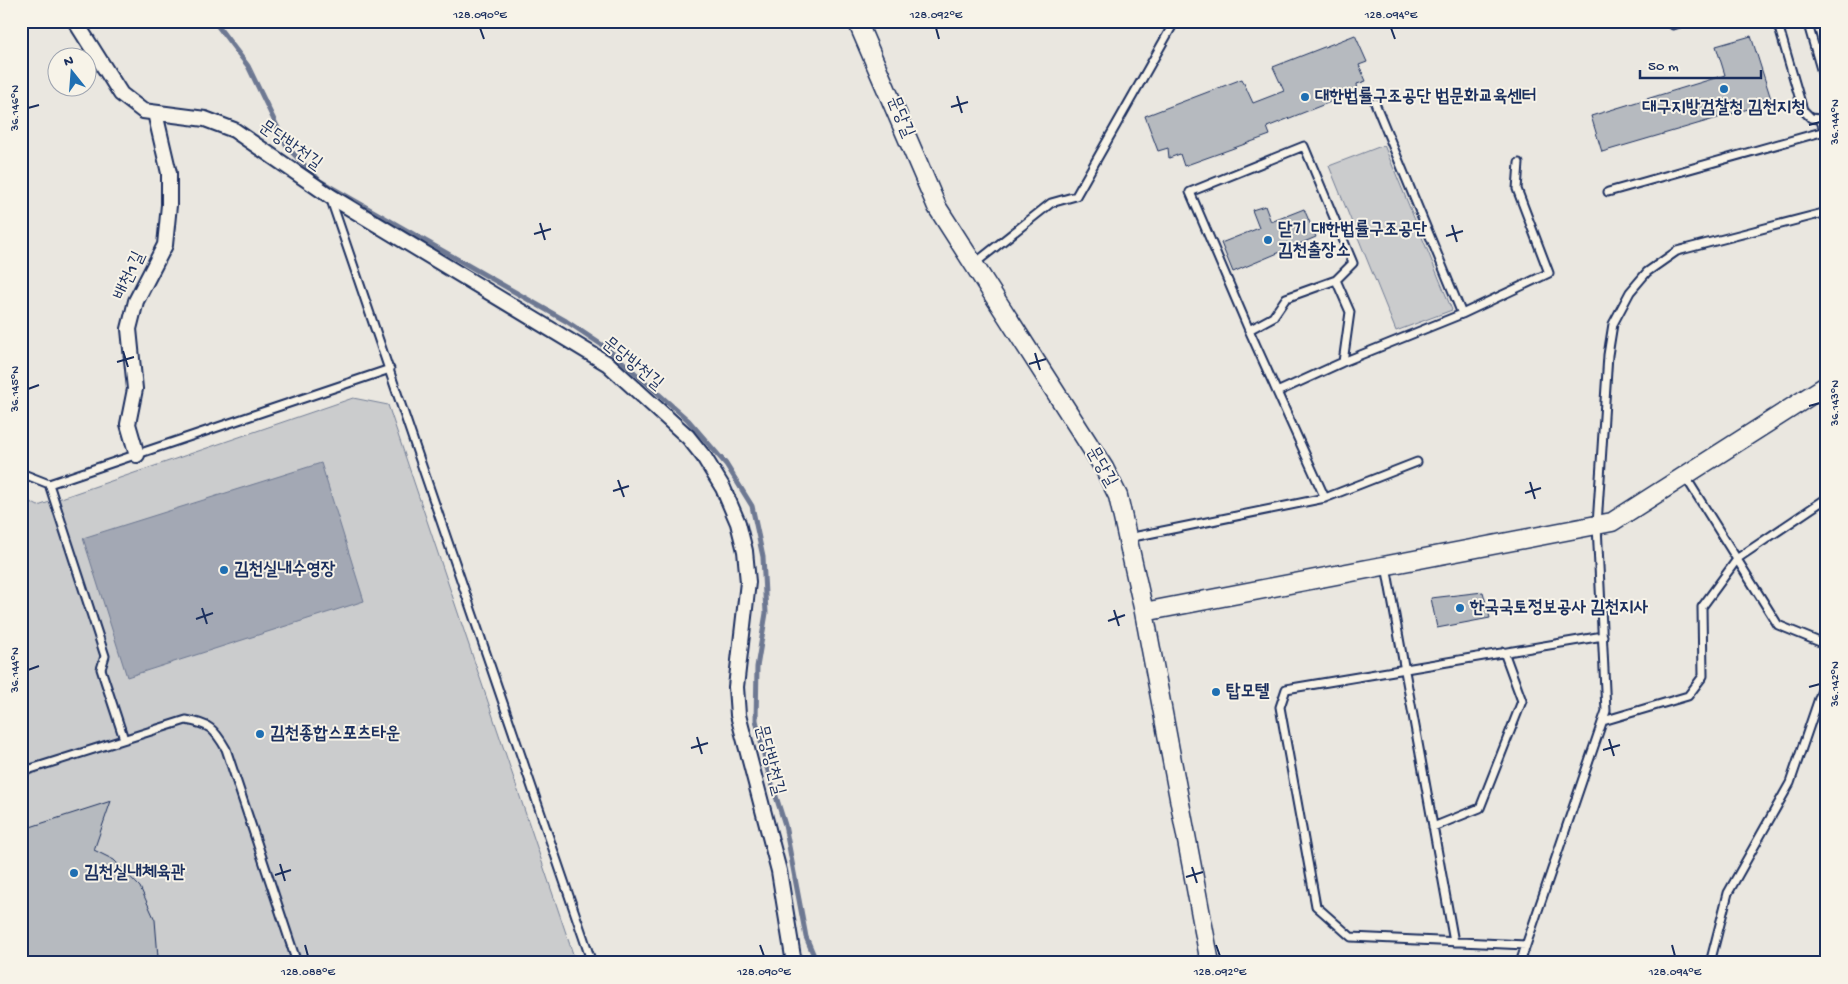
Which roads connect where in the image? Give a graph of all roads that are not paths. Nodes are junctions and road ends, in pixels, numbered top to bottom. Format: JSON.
{"nodes":[{"id":1,"x":75,"y":21,"type":"edge"},
{"id":2,"x":858,"y":21,"type":"edge"},
{"id":3,"x":1175,"y":21,"type":"edge"},
{"id":4,"x":1686,"y":21,"type":"edge"},
{"id":5,"x":1777,"y":21,"type":"edge"},
{"id":6,"x":1807,"y":21,"type":"edge"},
{"id":7,"x":1673,"y":25,"type":"dead end"},
{"id":8,"x":1827,"y":90,"type":"edge"},
{"id":9,"x":1375,"y":103,"type":"dead end"},
{"id":10,"x":155,"y":113,"type":"junction"},
{"id":11,"x":1824,"y":117,"type":"edge"},
{"id":12,"x":1826,"y":134,"type":"edge"},
{"id":13,"x":1519,"y":164,"type":"dead end"},
{"id":14,"x":1608,"y":192,"type":"dead end"},
{"id":15,"x":330,"y":196,"type":"junction"},
{"id":16,"x":1827,"y":212,"type":"edge"},
{"id":17,"x":973,"y":264,"type":"junction"},
{"id":18,"x":1336,"y":280,"type":"junction"},
{"id":19,"x":1462,"y":314,"type":"junction"},
{"id":20,"x":1249,"y":330,"type":"junction"},
{"id":21,"x":1343,"y":362,"type":"junction"},
{"id":22,"x":390,"y":369,"type":"junction"},
{"id":23,"x":1827,"y":385,"type":"edge"},
{"id":24,"x":1277,"y":392,"type":"junction"},
{"id":25,"x":137,"y":455,"type":"junction"},
{"id":26,"x":1417,"y":462,"type":"dead end"},
{"id":27,"x":21,"y":473,"type":"edge"},
{"id":28,"x":1685,"y":476,"type":"junction"},
{"id":29,"x":49,"y":484,"type":"junction"},
{"id":30,"x":1325,"y":498,"type":"junction"},
{"id":31,"x":1827,"y":498,"type":"edge"},
{"id":32,"x":1597,"y":525,"type":"junction"},
{"id":33,"x":1128,"y":538,"type":"junction"},
{"id":34,"x":1738,"y":558,"type":"junction"},
{"id":35,"x":1386,"y":566,"type":"junction"},
{"id":36,"x":1144,"y":612,"type":"junction"},
{"id":37,"x":1602,"y":636,"type":"junction"},
{"id":38,"x":1827,"y":644,"type":"edge"},
{"id":39,"x":1504,"y":652,"type":"junction"},
{"id":40,"x":1405,"y":669,"type":"junction"},
{"id":41,"x":1827,"y":676,"type":"edge"},
{"id":42,"x":1603,"y":721,"type":"junction"},
{"id":43,"x":124,"y":739,"type":"junction"},
{"id":44,"x":21,"y":772,"type":"edge"},
{"id":45,"x":1433,"y":827,"type":"junction"},
{"id":46,"x":1454,"y":942,"type":"junction"},
{"id":47,"x":1526,"y":946,"type":"junction"},
{"id":48,"x":297,"y":963,"type":"edge"},
{"id":49,"x":592,"y":963,"type":"edge"},
{"id":50,"x":794,"y":963,"type":"edge"},
{"id":51,"x":1210,"y":963,"type":"edge"},
{"id":52,"x":1520,"y":963,"type":"edge"},
{"id":53,"x":1710,"y":963,"type":"edge"}],
"edges":[{"from":1,"to":10,"type":"street","name":"문당방천길"},
{"from":2,"to":17,"type":"street","name":"문당길"},
{"from":3,"to":17,"type":"lane"},
{"from":4,"to":7,"type":"lane"},
{"from":5,"to":11,"type":"lane"},
{"from":6,"to":8,"type":"lane"},
{"from":9,"to":19,"type":"lane"},
{"from":10,"to":15,"type":"street","name":"문당방천길"},
{"from":10,"to":25,"type":"street","name":"배천1길"},
{"from":11,"to":12,"type":"lane"},
{"from":12,"to":14,"type":"lane"},
{"from":13,"to":19,"type":"lane"},
{"from":15,"to":22,"type":"lane"},
{"from":15,"to":50,"type":"street","name":"문당방천길"},
{"from":16,"to":32,"type":"lane"},
{"from":17,"to":33,"type":"street","name":"문당길"},
{"from":18,"to":20,"type":"lane"},
{"from":18,"to":20,"type":"lane"},
{"from":18,"to":21,"type":"lane"},
{"from":19,"to":21,"type":"lane"},
{"from":20,"to":24,"type":"lane"},
{"from":21,"to":24,"type":"lane"},
{"from":22,"to":25,"type":"lane"},
{"from":22,"to":49,"type":"lane"},
{"from":23,"to":28,"type":"street"},
{"from":24,"to":30,"type":"lane"},
{"from":25,"to":29,"type":"lane"},
{"from":26,"to":30,"type":"lane"},
{"from":27,"to":29,"type":"lane"},
{"from":28,"to":32,"type":"street"},
{"from":28,"to":34,"type":"lane"},
{"from":29,"to":43,"type":"lane"},
{"from":30,"to":33,"type":"lane"},
{"from":31,"to":34,"type":"lane"},
{"from":32,"to":35,"type":"street"},
{"from":32,"to":37,"type":"lane"},
{"from":33,"to":36,"type":"street","name":"문당길"},
{"from":34,"to":38,"type":"lane"},
{"from":34,"to":42,"type":"lane"},
{"from":35,"to":36,"type":"street"},
{"from":35,"to":40,"type":"lane"},
{"from":36,"to":51,"type":"street","name":"문당길"},
{"from":37,"to":39,"type":"lane"},
{"from":37,"to":42,"type":"lane"},
{"from":39,"to":40,"type":"lane"},
{"from":39,"to":45,"type":"lane"},
{"from":40,"to":45,"type":"lane"},
{"from":40,"to":46,"type":"lane"},
{"from":41,"to":53,"type":"lane"},
{"from":42,"to":47,"type":"lane"},
{"from":43,"to":44,"type":"lane"},
{"from":43,"to":48,"type":"lane"},
{"from":45,"to":46,"type":"lane"},
{"from":46,"to":47,"type":"lane"},
{"from":47,"to":52,"type":"lane"}]}
